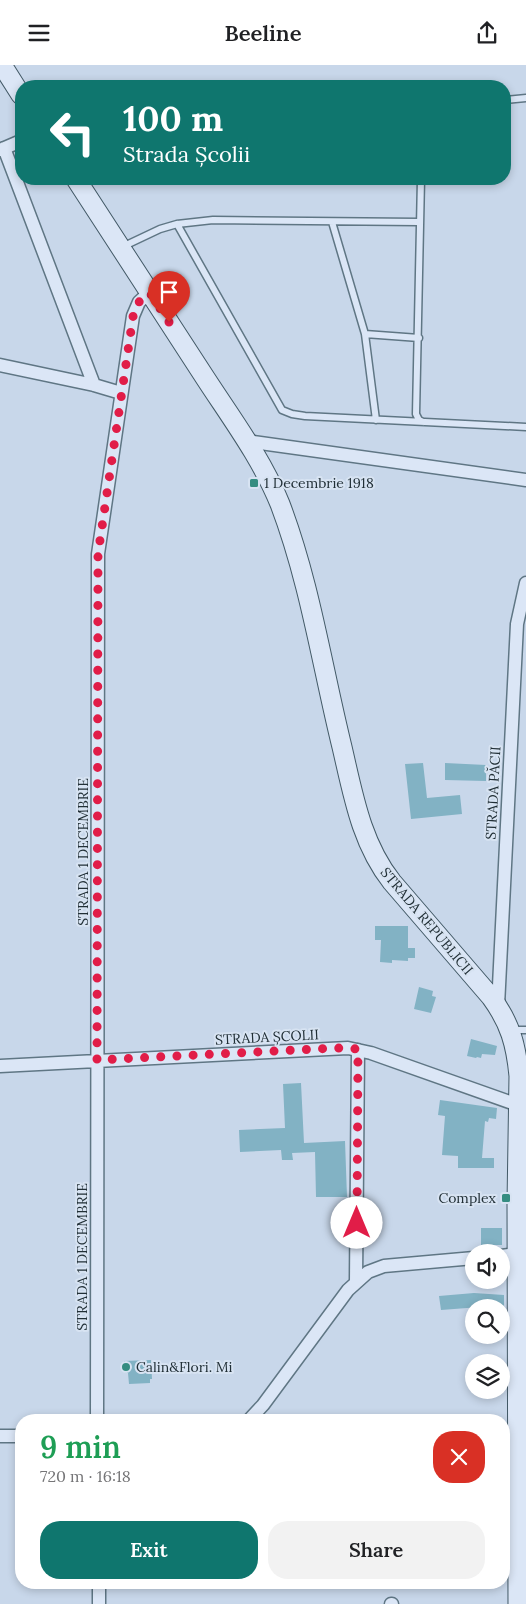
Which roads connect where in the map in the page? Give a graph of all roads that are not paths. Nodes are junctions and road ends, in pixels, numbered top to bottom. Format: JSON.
{"nodes":[{"id":1,"x":2,"y":65,"type":"edge"},
{"id":2,"x":15,"y":86,"type":"edge"},
{"id":3,"x":526,"y":98,"type":"edge"},
{"id":4,"x":511,"y":99,"type":"edge"},
{"id":5,"x":15,"y":144,"type":"edge"},
{"id":6,"x":2,"y":149,"type":"edge"},
{"id":7,"x":15,"y":182,"type":"edge"},
{"id":8,"x":16,"y":185,"type":"edge"},
{"id":9,"x":80,"y":185,"type":"edge"},
{"id":10,"x":421,"y":185,"type":"edge"},
{"id":11,"x":332,"y":222,"type":"junction"},
{"id":12,"x":419,"y":223,"type":"junction"},
{"id":13,"x":178,"y":224,"type":"junction"},
{"id":14,"x":121,"y":248,"type":"junction"},
{"id":15,"x":150,"y":293,"type":"junction"},
{"id":16,"x":365,"y":334,"type":"junction"},
{"id":17,"x":419,"y":338,"type":"junction"},
{"id":18,"x":0,"y":365,"type":"edge"},
{"id":19,"x":94,"y":385,"type":"junction"},
{"id":20,"x":121,"y":393,"type":"junction"},
{"id":21,"x":376,"y":420,"type":"junction"},
{"id":22,"x":424,"y":423,"type":"junction"},
{"id":23,"x":526,"y":427,"type":"edge"},
{"id":24,"x":246,"y":441,"type":"junction"},
{"id":25,"x":526,"y":481,"type":"edge"},
{"id":26,"x":526,"y":583,"type":"edge"},
{"id":27,"x":498,"y":1006,"type":"junction"},
{"id":28,"x":518,"y":1030,"type":"edge"},
{"id":29,"x":358,"y":1049,"type":"junction"},
{"id":30,"x":97,"y":1060,"type":"junction"},
{"id":31,"x":0,"y":1066,"type":"edge"},
{"id":32,"x":518,"y":1105,"type":"junction"},
{"id":33,"x":510,"y":1244,"type":"edge"},
{"id":34,"x":465,"y":1259,"type":"edge"},
{"id":35,"x":356,"y":1281,"type":"junction"},
{"id":36,"x":510,"y":1289,"type":"edge"},
{"id":37,"x":96,"y":1414,"type":"edge"},
{"id":38,"x":255,"y":1414,"type":"edge"},
{"id":39,"x":15,"y":1436,"type":"edge"},
{"id":40,"x":0,"y":1437,"type":"edge"},
{"id":41,"x":98,"y":1589,"type":"edge"},
{"id":42,"x":99,"y":1604,"type":"edge"},
{"id":43,"x":518,"y":1604,"type":"edge"}],
"edges":[{"from":1,"to":2,"type":"main road"},
{"from":3,"to":4,"type":"lane"},
{"from":5,"to":6,"type":"street"},
{"from":6,"to":7,"type":"street"},
{"from":8,"to":19,"type":"street"},
{"from":9,"to":14,"type":"main road","name":"STRADA REPUBLICII"},
{"from":10,"to":12,"type":"lane"},
{"from":11,"to":12,"type":"lane"},
{"from":11,"to":13,"type":"lane"},
{"from":11,"to":16,"type":"lane"},
{"from":12,"to":17,"type":"lane"},
{"from":13,"to":14,"type":"lane"},
{"from":13,"to":21,"type":"lane"},
{"from":14,"to":15,"type":"main road","name":"STRADA REPUBLICII"},
{"from":15,"to":20,"type":"street","name":"STRADA 1 DECEMBRIE"},
{"from":15,"to":24,"type":"main road","name":"STRADA REPUBLICII"},
{"from":16,"to":17,"type":"lane"},
{"from":16,"to":21,"type":"lane"},
{"from":17,"to":22,"type":"lane"},
{"from":18,"to":19,"type":"street"},
{"from":19,"to":20,"type":"street"},
{"from":20,"to":30,"type":"street","name":"STRADA 1 DECEMBRIE"},
{"from":21,"to":22,"type":"lane"},
{"from":22,"to":23,"type":"lane"},
{"from":24,"to":25,"type":"street"},
{"from":24,"to":27,"type":"main road","name":"STRADA REPUBLICII"},
{"from":26,"to":27,"type":"street","name":"STRADA PĂCII"},
{"from":27,"to":28,"type":"main road","name":"STRADA REPUBLICII"},
{"from":28,"to":32,"type":"main road","name":"STRADA REPUBLICII"},
{"from":29,"to":30,"type":"street","name":"STRADA ȘCOLII"},
{"from":29,"to":32,"type":"street","name":"STRADA ȘCOLII"},
{"from":29,"to":35,"type":"street"},
{"from":30,"to":31,"type":"street","name":"STRADA ȘCOLII"},
{"from":30,"to":37,"type":"street","name":"STRADA 1 DECEMBRIE"},
{"from":32,"to":33,"type":"main road","name":"STRADA REPUBLICII"},
{"from":34,"to":35,"type":"street"},
{"from":35,"to":38,"type":"street"},
{"from":36,"to":43,"type":"main road","name":"STRADA REPUBLICII"},
{"from":39,"to":40,"type":"street"},
{"from":41,"to":42,"type":"street"}]}
